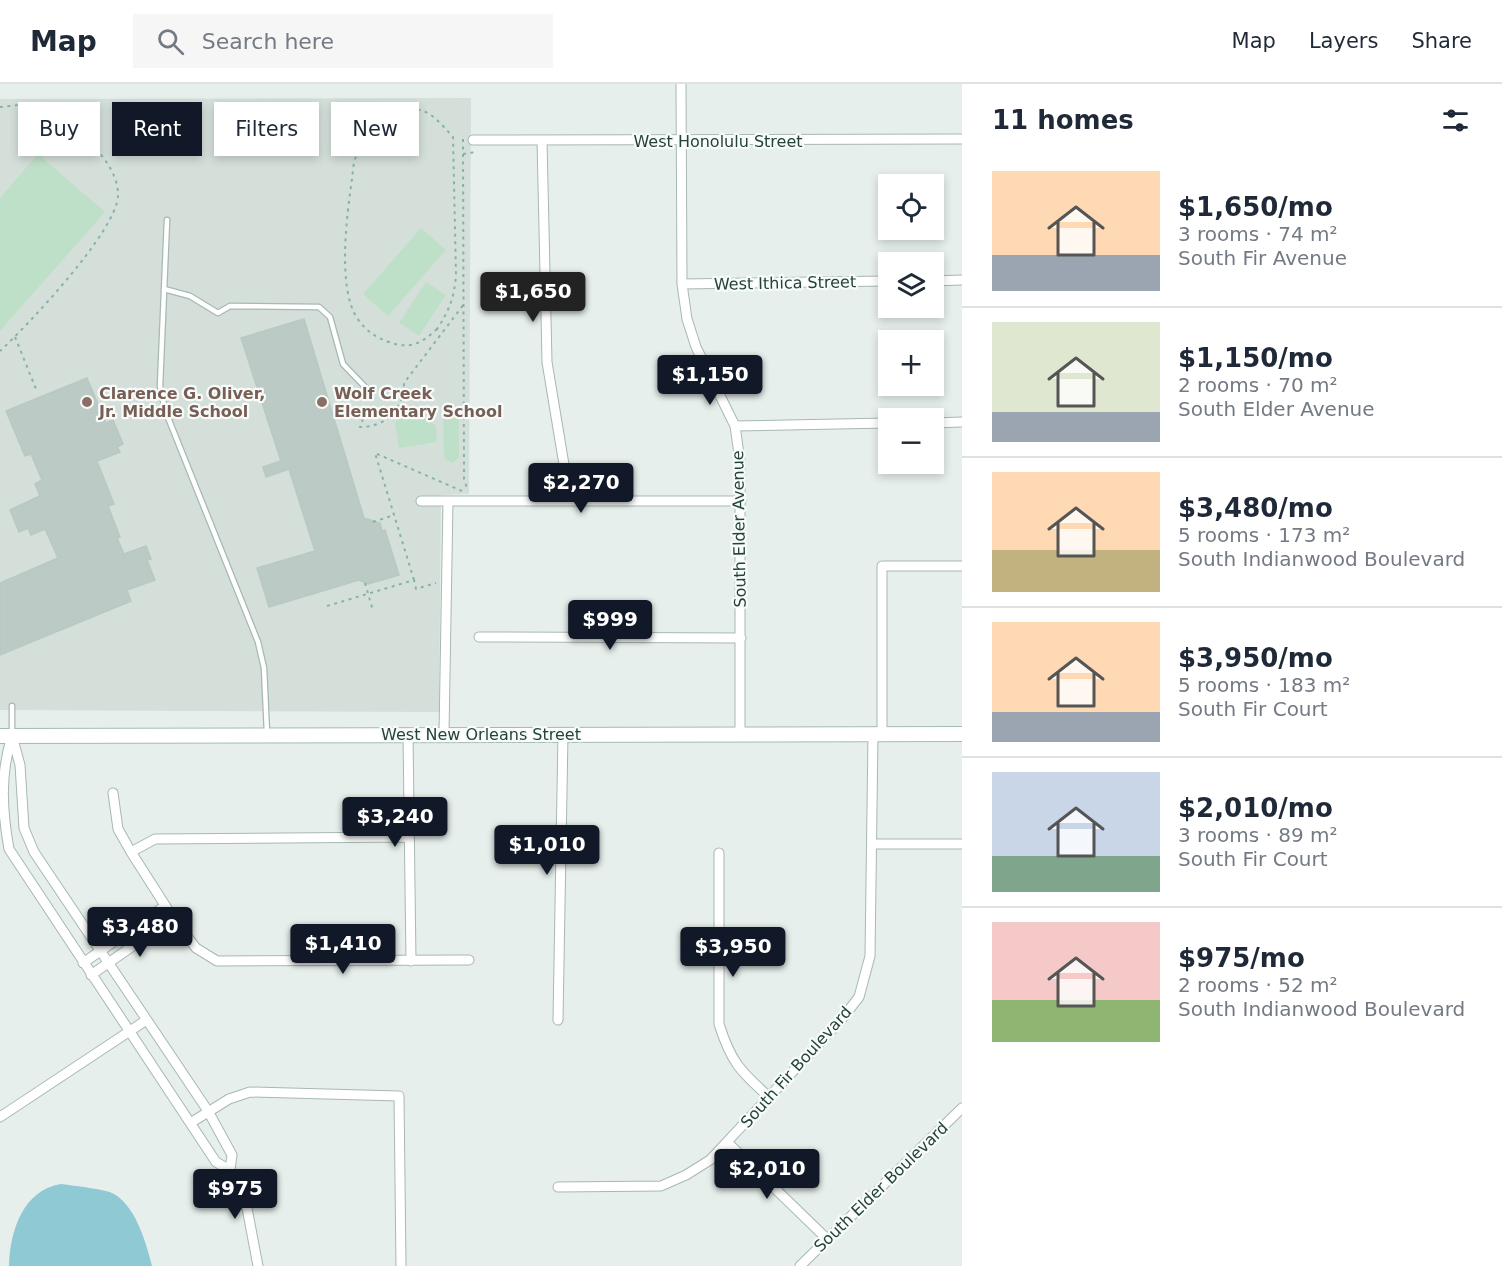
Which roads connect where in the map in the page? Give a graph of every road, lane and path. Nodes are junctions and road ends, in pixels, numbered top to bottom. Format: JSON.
{"nodes":[{"id":1,"x":681,"y":84,"type":"edge"},
{"id":2,"x":0,"y":107,"type":"edge"},
{"id":3,"x":471,"y":138,"type":"joint"},
{"id":4,"x":962,"y":139,"type":"edge"},
{"id":5,"x":542,"y":140,"type":"junction"},
{"id":6,"x":682,"y":141,"type":"junction"},
{"id":7,"x":476,"y":152,"type":"dead end"},
{"id":8,"x":463,"y":154,"type":"junction"},
{"id":9,"x":167,"y":220,"type":"dead end"},
{"id":10,"x":944,"y":280,"type":"edge"},
{"id":11,"x":962,"y":280,"type":"edge"},
{"id":12,"x":878,"y":281,"type":"edge"},
{"id":13,"x":682,"y":284,"type":"junction"},
{"id":14,"x":164,"y":289,"type":"junction"},
{"id":15,"x":464,"y":304,"type":"junction"},
{"id":16,"x":437,"y":328,"type":"junction"},
{"id":17,"x":442,"y":332,"type":"junction"},
{"id":18,"x":15,"y":337,"type":"junction"},
{"id":19,"x":0,"y":351,"type":"edge"},
{"id":20,"x":36,"y":389,"type":"dead end"},
{"id":21,"x":368,"y":390,"type":"dead end"},
{"id":22,"x":363,"y":419,"type":"dead end"},
{"id":23,"x":962,"y":422,"type":"edge"},
{"id":24,"x":878,"y":423,"type":"edge"},
{"id":25,"x":944,"y":423,"type":"edge"},
{"id":26,"x":735,"y":426,"type":"junction"},
{"id":27,"x":462,"y":491,"type":"dead end"},
{"id":28,"x":468,"y":491,"type":"dead end"},
{"id":29,"x":421,"y":501,"type":"dead end"},
{"id":30,"x":447,"y":501,"type":"junction"},
{"id":31,"x":570,"y":501,"type":"junction"},
{"id":32,"x":741,"y":501,"type":"junction"},
{"id":33,"x":394,"y":515,"type":"junction"},
{"id":34,"x":373,"y":522,"type":"dead end"},
{"id":35,"x":962,"y":566,"type":"edge"},
{"id":36,"x":439,"y":578,"type":"dead end"},
{"id":37,"x":414,"y":580,"type":"junction"},
{"id":38,"x":365,"y":583,"type":"dead end"},
{"id":39,"x":368,"y":594,"type":"junction"},
{"id":40,"x":327,"y":606,"type":"dead end"},
{"id":41,"x":373,"y":611,"type":"dead end"},
{"id":42,"x":479,"y":637,"type":"dead end"},
{"id":43,"x":741,"y":638,"type":"junction"},
{"id":44,"x":12,"y":706,"type":"dead end"},
{"id":45,"x":444,"y":733,"type":"junction"},
{"id":46,"x":740,"y":733,"type":"junction"},
{"id":47,"x":408,"y":734,"type":"junction"},
{"id":48,"x":563,"y":734,"type":"junction"},
{"id":49,"x":877,"y":734,"type":"junction"},
{"id":50,"x":962,"y":734,"type":"edge"},
{"id":51,"x":6,"y":736,"type":"edge"},
{"id":52,"x":267,"y":736,"type":"junction"},
{"id":53,"x":113,"y":793,"type":"dead end"},
{"id":54,"x":24,"y":828,"type":"junction"},
{"id":55,"x":5,"y":829,"type":"junction"},
{"id":56,"x":408,"y":837,"type":"junction"},
{"id":57,"x":873,"y":844,"type":"junction"},
{"id":58,"x":962,"y":844,"type":"edge"},
{"id":59,"x":131,"y":852,"type":"junction"},
{"id":60,"x":719,"y":853,"type":"dead end"},
{"id":61,"x":165,"y":906,"type":"junction"},
{"id":62,"x":173,"y":918,"type":"junction"},
{"id":63,"x":134,"y":928,"type":"junction"},
{"id":64,"x":142,"y":941,"type":"junction"},
{"id":65,"x":100,"y":952,"type":"junction"},
{"id":66,"x":469,"y":960,"type":"dead end"},
{"id":67,"x":411,"y":961,"type":"junction"},
{"id":68,"x":83,"y":963,"type":"junction"},
{"id":69,"x":108,"y":964,"type":"junction"},
{"id":70,"x":91,"y":975,"type":"junction"},
{"id":71,"x":558,"y":1020,"type":"dead end"},
{"id":72,"x":145,"y":1021,"type":"junction"},
{"id":73,"x":129,"y":1033,"type":"junction"},
{"id":74,"x":769,"y":1097,"type":"junction"},
{"id":75,"x":962,"y":1108,"type":"edge"},
{"id":76,"x":208,"y":1111,"type":"junction"},
{"id":77,"x":0,"y":1117,"type":"edge"},
{"id":78,"x":192,"y":1122,"type":"junction"},
{"id":79,"x":726,"y":1142,"type":"junction"},
{"id":80,"x":230,"y":1170,"type":"junction"},
{"id":81,"x":558,"y":1187,"type":"dead end"},
{"id":82,"x":826,"y":1238,"type":"junction"},
{"id":83,"x":258,"y":1266,"type":"edge"},
{"id":84,"x":401,"y":1266,"type":"edge"},
{"id":85,"x":800,"y":1266,"type":"edge"}],
"edges":[{"from":1,"to":6,"type":"street","name":"South Elder Avenue"},
{"from":2,"to":18,"type":"path"},
{"from":3,"to":5,"type":"street","name":"West Honolulu Street"},
{"from":3,"to":8,"type":"path"},
{"from":4,"to":6,"type":"street","name":"West Honolulu Street"},
{"from":5,"to":6,"type":"street","name":"West Honolulu Street"},
{"from":5,"to":31,"type":"street"},
{"from":6,"to":13,"type":"street","name":"South Elder Avenue"},
{"from":7,"to":8,"type":"path"},
{"from":8,"to":15,"type":"path"},
{"from":9,"to":14,"type":"lane"},
{"from":10,"to":11,"type":"street"},
{"from":12,"to":13,"type":"street","name":"West Ithica Street"},
{"from":13,"to":26,"type":"street","name":"South Elder Avenue"},
{"from":14,"to":21,"type":"lane"},
{"from":14,"to":52,"type":"lane"},
{"from":15,"to":17,"type":"path"},
{"from":15,"to":28,"type":"path"},
{"from":16,"to":16,"type":"path"},
{"from":16,"to":17,"type":"path"},
{"from":17,"to":22,"type":"path"},
{"from":18,"to":19,"type":"path"},
{"from":18,"to":20,"type":"path"},
{"from":23,"to":25,"type":"street"},
{"from":24,"to":26,"type":"street"},
{"from":26,"to":32,"type":"street","name":"South Elder Avenue"},
{"from":27,"to":33,"type":"path"},
{"from":29,"to":30,"type":"street"},
{"from":30,"to":31,"type":"street"},
{"from":30,"to":45,"type":"street"},
{"from":31,"to":32,"type":"street"},
{"from":32,"to":43,"type":"street","name":"South Elder Avenue"},
{"from":33,"to":34,"type":"path"},
{"from":33,"to":37,"type":"path"},
{"from":35,"to":49,"type":"street","name":"South Fir Boulevard"},
{"from":36,"to":37,"type":"path"},
{"from":37,"to":39,"type":"path"},
{"from":38,"to":39,"type":"path"},
{"from":39,"to":40,"type":"path"},
{"from":39,"to":41,"type":"path"},
{"from":42,"to":43,"type":"street"},
{"from":43,"to":46,"type":"street","name":"South Elder Avenue"},
{"from":44,"to":51,"type":"lane"},
{"from":45,"to":47,"type":"street","name":"West New Orleans Street"},
{"from":45,"to":48,"type":"street","name":"West New Orleans Street"},
{"from":46,"to":48,"type":"street","name":"West New Orleans Street"},
{"from":46,"to":49,"type":"street","name":"West New Orleans Street"},
{"from":47,"to":52,"type":"street","name":"West New Orleans Street"},
{"from":47,"to":56,"type":"street"},
{"from":48,"to":71,"type":"street"},
{"from":49,"to":50,"type":"street","name":"West New Orleans Street"},
{"from":49,"to":57,"type":"street","name":"South Fir Boulevard"},
{"from":51,"to":52,"type":"street","name":"West New Orleans Street"},
{"from":51,"to":54,"type":"street"},
{"from":51,"to":55,"type":"street"},
{"from":53,"to":59,"type":"street"},
{"from":54,"to":55,"type":"street"},
{"from":54,"to":65,"type":"street"},
{"from":55,"to":68,"type":"street"},
{"from":56,"to":59,"type":"street"},
{"from":56,"to":67,"type":"street"},
{"from":57,"to":58,"type":"street"},
{"from":57,"to":74,"type":"street","name":"South Fir Boulevard"},
{"from":59,"to":61,"type":"street"},
{"from":60,"to":74,"type":"street"},
{"from":61,"to":62,"type":"street"},
{"from":61,"to":63,"type":"street"},
{"from":62,"to":64,"type":"street"},
{"from":62,"to":67,"type":"street"},
{"from":63,"to":64,"type":"street"},
{"from":63,"to":65,"type":"street"},
{"from":64,"to":69,"type":"street"},
{"from":65,"to":68,"type":"street"},
{"from":65,"to":69,"type":"street"},
{"from":66,"to":67,"type":"street"},
{"from":68,"to":70,"type":"street"},
{"from":69,"to":70,"type":"street"},
{"from":69,"to":72,"type":"street"},
{"from":70,"to":73,"type":"street"},
{"from":72,"to":73,"type":"street"},
{"from":72,"to":76,"type":"street"},
{"from":73,"to":77,"type":"street"},
{"from":73,"to":78,"type":"street"},
{"from":74,"to":79,"type":"street","name":"South Fir Boulevard"},
{"from":75,"to":82,"type":"street","name":"South Elder Boulevard"},
{"from":76,"to":78,"type":"street"},
{"from":76,"to":80,"type":"street"},
{"from":76,"to":84,"type":"street"},
{"from":78,"to":80,"type":"street"},
{"from":79,"to":81,"type":"street","name":"South Fir Boulevard"},
{"from":79,"to":82,"type":"street"},
{"from":80,"to":83,"type":"street"},
{"from":82,"to":85,"type":"street","name":"South Elder Boulevard"}]}
